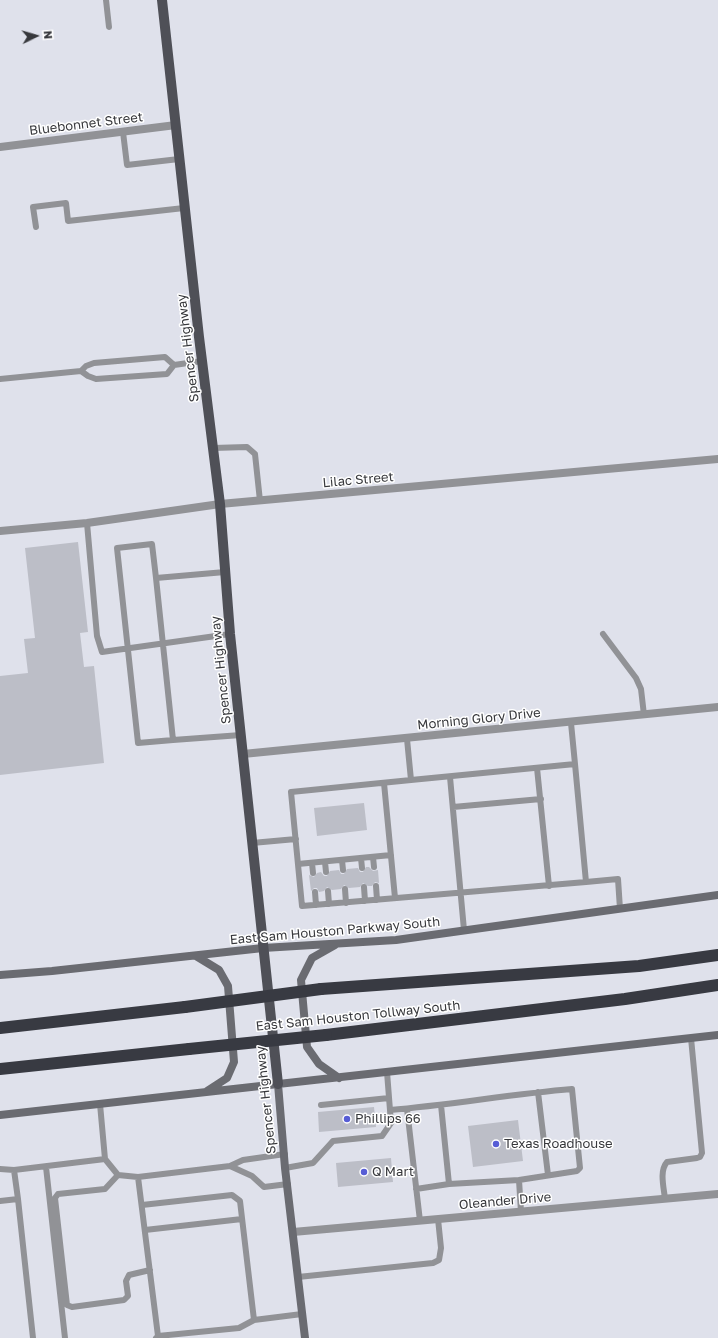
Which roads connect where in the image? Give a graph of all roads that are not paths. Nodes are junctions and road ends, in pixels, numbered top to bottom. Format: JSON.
{"nodes":[{"id":1,"x":106,"y":0,"type":"edge"},
{"id":2,"x":162,"y":0,"type":"edge"},
{"id":3,"x":109,"y":27,"type":"dead end"},
{"id":4,"x":176,"y":125,"type":"junction"},
{"id":5,"x":123,"y":132,"type":"junction"},
{"id":6,"x":0,"y":146,"type":"edge"},
{"id":7,"x":179,"y":159,"type":"junction"},
{"id":8,"x":184,"y":208,"type":"junction"},
{"id":9,"x":36,"y":227,"type":"dead end"},
{"id":10,"x":202,"y":361,"type":"junction"},
{"id":11,"x":174,"y":365,"type":"junction"},
{"id":12,"x":81,"y":371,"type":"junction"},
{"id":13,"x":0,"y":379,"type":"edge"},
{"id":14,"x":213,"y":448,"type":"junction"},
{"id":15,"x":718,"y":459,"type":"edge"},
{"id":16,"x":260,"y":501,"type":"junction"},
{"id":17,"x":220,"y":504,"type":"junction"},
{"id":18,"x":87,"y":523,"type":"junction"},
{"id":19,"x":0,"y":531,"type":"edge"},
{"id":20,"x":225,"y":572,"type":"junction"},
{"id":21,"x":156,"y":578,"type":"junction"},
{"id":22,"x":230,"y":634,"type":"junction"},
{"id":23,"x":603,"y":634,"type":"dead end"},
{"id":24,"x":163,"y":644,"type":"junction"},
{"id":25,"x":128,"y":648,"type":"junction"},
{"id":26,"x":718,"y":707,"type":"edge"},
{"id":27,"x":644,"y":715,"type":"junction"},
{"id":28,"x":571,"y":723,"type":"junction"},
{"id":29,"x":241,"y":735,"type":"junction"},
{"id":30,"x":407,"y":738,"type":"junction"},
{"id":31,"x":173,"y":740,"type":"junction"},
{"id":32,"x":243,"y":754,"type":"junction"},
{"id":33,"x":575,"y":764,"type":"junction"},
{"id":34,"x":538,"y":768,"type":"junction"},
{"id":35,"x":450,"y":777,"type":"junction"},
{"id":36,"x":411,"y":780,"type":"junction"},
{"id":37,"x":384,"y":783,"type":"junction"},
{"id":38,"x":541,"y":798,"type":"junction"},
{"id":39,"x":453,"y":808,"type":"junction"},
{"id":40,"x":296,"y":838,"type":"junction"},
{"id":41,"x":252,"y":843,"type":"junction"},
{"id":42,"x":391,"y":855,"type":"junction"},
{"id":43,"x":373,"y":857,"type":"junction"},
{"id":44,"x":361,"y":858,"type":"junction"},
{"id":45,"x":342,"y":860,"type":"junction"},
{"id":46,"x":325,"y":862,"type":"junction"},
{"id":47,"x":312,"y":863,"type":"junction"},
{"id":48,"x":298,"y":864,"type":"junction"},
{"id":49,"x":374,"y":867,"type":"dead end"},
{"id":50,"x":362,"y":868,"type":"dead end"},
{"id":51,"x":343,"y":870,"type":"dead end"},
{"id":52,"x":326,"y":872,"type":"dead end"},
{"id":53,"x":313,"y":873,"type":"dead end"},
{"id":54,"x":586,"y":882,"type":"junction"},
{"id":55,"x":376,"y":886,"type":"dead end"},
{"id":56,"x":549,"y":886,"type":"junction"},
{"id":57,"x":364,"y":887,"type":"dead end"},
{"id":58,"x":345,"y":889,"type":"dead end"},
{"id":59,"x":328,"y":891,"type":"dead end"},
{"id":60,"x":315,"y":892,"type":"dead end"},
{"id":61,"x":461,"y":893,"type":"junction"},
{"id":62,"x":718,"y":895,"type":"edge"},
{"id":63,"x":395,"y":898,"type":"junction"},
{"id":64,"x":377,"y":900,"type":"junction"},
{"id":65,"x":365,"y":901,"type":"junction"},
{"id":66,"x":346,"y":903,"type":"junction"},
{"id":67,"x":329,"y":904,"type":"junction"},
{"id":68,"x":316,"y":905,"type":"junction"},
{"id":69,"x":620,"y":909,"type":"junction"},
{"id":70,"x":464,"y":930,"type":"junction"},
{"id":71,"x":338,"y":943,"type":"junction"},
{"id":72,"x":263,"y":948,"type":"junction"},
{"id":73,"x":718,"y":955,"type":"edge"},
{"id":74,"x":196,"y":956,"type":"junction"},
{"id":75,"x":0,"y":974,"type":"edge"},
{"id":76,"x":718,"y":985,"type":"edge"},
{"id":77,"x":0,"y":1028,"type":"edge"},
{"id":78,"x":718,"y":1035,"type":"edge"},
{"id":79,"x":690,"y":1038,"type":"junction"},
{"id":80,"x":0,"y":1069,"type":"edge"},
{"id":81,"x":387,"y":1072,"type":"junction"},
{"id":82,"x":339,"y":1078,"type":"junction"},
{"id":83,"x":278,"y":1084,"type":"junction"},
{"id":84,"x":205,"y":1092,"type":"junction"},
{"id":85,"x":538,"y":1092,"type":"junction"},
{"id":86,"x":389,"y":1098,"type":"junction"},
{"id":87,"x":100,"y":1104,"type":"junction"},
{"id":88,"x":321,"y":1105,"type":"dead end"},
{"id":89,"x":441,"y":1106,"type":"junction"},
{"id":90,"x":407,"y":1109,"type":"junction"},
{"id":91,"x":390,"y":1110,"type":"junction"},
{"id":92,"x":0,"y":1115,"type":"edge"},
{"id":93,"x":285,"y":1154,"type":"junction"},
{"id":94,"x":105,"y":1159,"type":"junction"},
{"id":95,"x":46,"y":1166,"type":"junction"},
{"id":96,"x":230,"y":1166,"type":"junction"},
{"id":97,"x":285,"y":1168,"type":"junction"},
{"id":98,"x":0,"y":1169,"type":"edge"},
{"id":99,"x":14,"y":1170,"type":"junction"},
{"id":100,"x":118,"y":1175,"type":"junction"},
{"id":101,"x":548,"y":1175,"type":"junction"},
{"id":102,"x":138,"y":1177,"type":"junction"},
{"id":103,"x":519,"y":1180,"type":"junction"},
{"id":104,"x":288,"y":1184,"type":"junction"},
{"id":105,"x":449,"y":1184,"type":"junction"},
{"id":106,"x":416,"y":1189,"type":"junction"},
{"id":107,"x":718,"y":1194,"type":"edge"},
{"id":108,"x":18,"y":1199,"type":"junction"},
{"id":109,"x":665,"y":1199,"type":"junction"},
{"id":110,"x":0,"y":1201,"type":"edge"},
{"id":111,"x":142,"y":1205,"type":"junction"},
{"id":112,"x":521,"y":1212,"type":"junction"},
{"id":113,"x":242,"y":1219,"type":"junction"},
{"id":114,"x":438,"y":1219,"type":"junction"},
{"id":115,"x":420,"y":1221,"type":"junction"},
{"id":116,"x":145,"y":1230,"type":"junction"},
{"id":117,"x":293,"y":1232,"type":"junction"},
{"id":118,"x":150,"y":1270,"type":"junction"},
{"id":119,"x":298,"y":1277,"type":"junction"},
{"id":120,"x":302,"y":1314,"type":"junction"},
{"id":121,"x":254,"y":1320,"type":"junction"},
{"id":122,"x":157,"y":1337,"type":"edge"},
{"id":123,"x":33,"y":1338,"type":"edge"},
{"id":124,"x":65,"y":1338,"type":"edge"},
{"id":125,"x":305,"y":1338,"type":"edge"}],
"edges":[{"from":1,"to":3,"type":"lane"},
{"from":2,"to":4,"type":"main road","name":"Spencer Highway"},
{"from":4,"to":5,"type":"street","name":"Bluebonnet Street"},
{"from":4,"to":7,"type":"main road","name":"Spencer Highway"},
{"from":5,"to":6,"type":"street","name":"Bluebonnet Street"},
{"from":5,"to":7,"type":"lane"},
{"from":7,"to":8,"type":"main road","name":"Spencer Highway"},
{"from":8,"to":9,"type":"lane"},
{"from":8,"to":10,"type":"main road","name":"Spencer Highway"},
{"from":10,"to":11,"type":"lane"},
{"from":10,"to":14,"type":"main road","name":"Spencer Highway"},
{"from":11,"to":12,"type":"lane"},
{"from":11,"to":12,"type":"lane"},
{"from":12,"to":13,"type":"lane"},
{"from":14,"to":16,"type":"lane"},
{"from":14,"to":17,"type":"main road","name":"Spencer Highway"},
{"from":15,"to":16,"type":"street","name":"Lilac Street"},
{"from":16,"to":17,"type":"street","name":"Lilac Street"},
{"from":17,"to":18,"type":"street","name":"Lilac Street"},
{"from":17,"to":20,"type":"main road","name":"Spencer Highway"},
{"from":18,"to":19,"type":"street","name":"Lilac Street"},
{"from":18,"to":25,"type":"lane"},
{"from":20,"to":21,"type":"lane"},
{"from":20,"to":22,"type":"main road","name":"Spencer Highway"},
{"from":21,"to":24,"type":"lane"},
{"from":21,"to":25,"type":"lane"},
{"from":22,"to":24,"type":"lane"},
{"from":22,"to":29,"type":"main road","name":"Spencer Highway"},
{"from":23,"to":27,"type":"lane"},
{"from":24,"to":25,"type":"lane"},
{"from":24,"to":31,"type":"lane"},
{"from":25,"to":31,"type":"lane"},
{"from":26,"to":27,"type":"street","name":"Morning Glory Drive"},
{"from":27,"to":28,"type":"street","name":"Morning Glory Drive"},
{"from":28,"to":30,"type":"street","name":"Morning Glory Drive"},
{"from":28,"to":33,"type":"lane"},
{"from":29,"to":31,"type":"lane"},
{"from":29,"to":32,"type":"main road","name":"Spencer Highway"},
{"from":30,"to":32,"type":"street","name":"Morning Glory Drive"},
{"from":30,"to":36,"type":"lane"},
{"from":32,"to":41,"type":"main road","name":"Spencer Highway"},
{"from":33,"to":34,"type":"lane"},
{"from":33,"to":54,"type":"lane"},
{"from":34,"to":35,"type":"lane"},
{"from":34,"to":38,"type":"lane"},
{"from":35,"to":36,"type":"lane"},
{"from":35,"to":39,"type":"lane"},
{"from":36,"to":37,"type":"lane"},
{"from":37,"to":40,"type":"lane"},
{"from":37,"to":42,"type":"lane"},
{"from":38,"to":39,"type":"lane"},
{"from":38,"to":56,"type":"lane"},
{"from":39,"to":61,"type":"lane"},
{"from":40,"to":41,"type":"lane"},
{"from":40,"to":48,"type":"lane"},
{"from":41,"to":72,"type":"main road","name":"Spencer Highway"},
{"from":42,"to":43,"type":"lane"},
{"from":42,"to":63,"type":"lane"},
{"from":43,"to":44,"type":"lane"},
{"from":43,"to":49,"type":"lane"},
{"from":44,"to":45,"type":"lane"},
{"from":44,"to":50,"type":"lane"},
{"from":45,"to":46,"type":"lane"},
{"from":45,"to":51,"type":"lane"},
{"from":46,"to":47,"type":"lane"},
{"from":46,"to":52,"type":"lane"},
{"from":47,"to":48,"type":"lane"},
{"from":47,"to":53,"type":"lane"},
{"from":48,"to":68,"type":"lane"},
{"from":54,"to":56,"type":"lane"},
{"from":54,"to":69,"type":"lane"},
{"from":55,"to":64,"type":"lane"},
{"from":56,"to":61,"type":"lane"},
{"from":57,"to":65,"type":"lane"},
{"from":58,"to":66,"type":"lane"},
{"from":59,"to":67,"type":"lane"},
{"from":60,"to":68,"type":"lane"},
{"from":61,"to":63,"type":"lane"},
{"from":61,"to":70,"type":"lane"},
{"from":62,"to":69,"type":"main road","name":"East Sam Houston Parkway South"},
{"from":63,"to":64,"type":"lane"},
{"from":64,"to":65,"type":"lane"},
{"from":65,"to":66,"type":"lane"},
{"from":66,"to":67,"type":"lane"},
{"from":67,"to":68,"type":"lane"},
{"from":69,"to":70,"type":"main road","name":"East Sam Houston Parkway South"},
{"from":70,"to":71,"type":"main road","name":"East Sam Houston Parkway South"},
{"from":71,"to":72,"type":"main road","name":"East Sam Houston Parkway South"},
{"from":71,"to":82,"type":"main road"},
{"from":72,"to":74,"type":"main road","name":"East Sam Houston Parkway South"},
{"from":72,"to":83,"type":"main road","name":"Spencer Highway"},
{"from":73,"to":77,"type":"highway","name":"East Sam Houston Tollway South","bridge":true},
{"from":74,"to":75,"type":"main road","name":"East Sam Houston Parkway South"},
{"from":74,"to":84,"type":"main road"},
{"from":76,"to":80,"type":"highway","name":"East Sam Houston Tollway South","bridge":true},
{"from":78,"to":79,"type":"main road"},
{"from":79,"to":81,"type":"main road"},
{"from":79,"to":109,"type":"lane"},
{"from":81,"to":82,"type":"main road"},
{"from":81,"to":86,"type":"lane"},
{"from":82,"to":83,"type":"main road"},
{"from":83,"to":84,"type":"main road"},
{"from":83,"to":93,"type":"main road","name":"Spencer Highway"},
{"from":84,"to":87,"type":"main road"},
{"from":85,"to":89,"type":"lane"},
{"from":85,"to":101,"type":"lane"},
{"from":85,"to":101,"type":"lane"},
{"from":86,"to":88,"type":"lane"},
{"from":86,"to":91,"type":"lane"},
{"from":87,"to":92,"type":"main road"},
{"from":87,"to":94,"type":"lane"},
{"from":89,"to":90,"type":"lane"},
{"from":89,"to":105,"type":"lane"},
{"from":90,"to":91,"type":"lane"},
{"from":90,"to":106,"type":"lane"},
{"from":91,"to":97,"type":"lane"},
{"from":93,"to":96,"type":"lane"},
{"from":93,"to":97,"type":"main road","name":"Spencer Highway"},
{"from":94,"to":95,"type":"lane"},
{"from":94,"to":100,"type":"lane"},
{"from":95,"to":99,"type":"lane"},
{"from":95,"to":124,"type":"lane"},
{"from":96,"to":102,"type":"lane"},
{"from":96,"to":104,"type":"lane"},
{"from":97,"to":104,"type":"main road","name":"Spencer Highway"},
{"from":98,"to":99,"type":"lane"},
{"from":99,"to":108,"type":"lane"},
{"from":100,"to":102,"type":"lane"},
{"from":100,"to":118,"type":"lane"},
{"from":101,"to":103,"type":"lane"},
{"from":102,"to":111,"type":"lane"},
{"from":103,"to":105,"type":"lane"},
{"from":103,"to":112,"type":"lane"},
{"from":104,"to":117,"type":"main road","name":"Spencer Highway"},
{"from":105,"to":106,"type":"lane"},
{"from":106,"to":115,"type":"lane"},
{"from":107,"to":109,"type":"street","name":"Oleander Drive"},
{"from":108,"to":110,"type":"lane"},
{"from":108,"to":123,"type":"lane"},
{"from":109,"to":112,"type":"street","name":"Oleander Drive"},
{"from":111,"to":113,"type":"lane"},
{"from":111,"to":116,"type":"lane"},
{"from":112,"to":114,"type":"street","name":"Oleander Drive"},
{"from":113,"to":116,"type":"lane"},
{"from":113,"to":121,"type":"lane"},
{"from":114,"to":115,"type":"street","name":"Oleander Drive"},
{"from":114,"to":119,"type":"lane"},
{"from":115,"to":117,"type":"street","name":"Oleander Drive"},
{"from":116,"to":118,"type":"lane"},
{"from":117,"to":119,"type":"main road","name":"Spencer Highway"},
{"from":118,"to":122,"type":"lane"},
{"from":119,"to":120,"type":"main road","name":"Spencer Highway"},
{"from":120,"to":121,"type":"lane"},
{"from":120,"to":125,"type":"main road","name":"Spencer Highway"},
{"from":121,"to":122,"type":"lane"}]}
